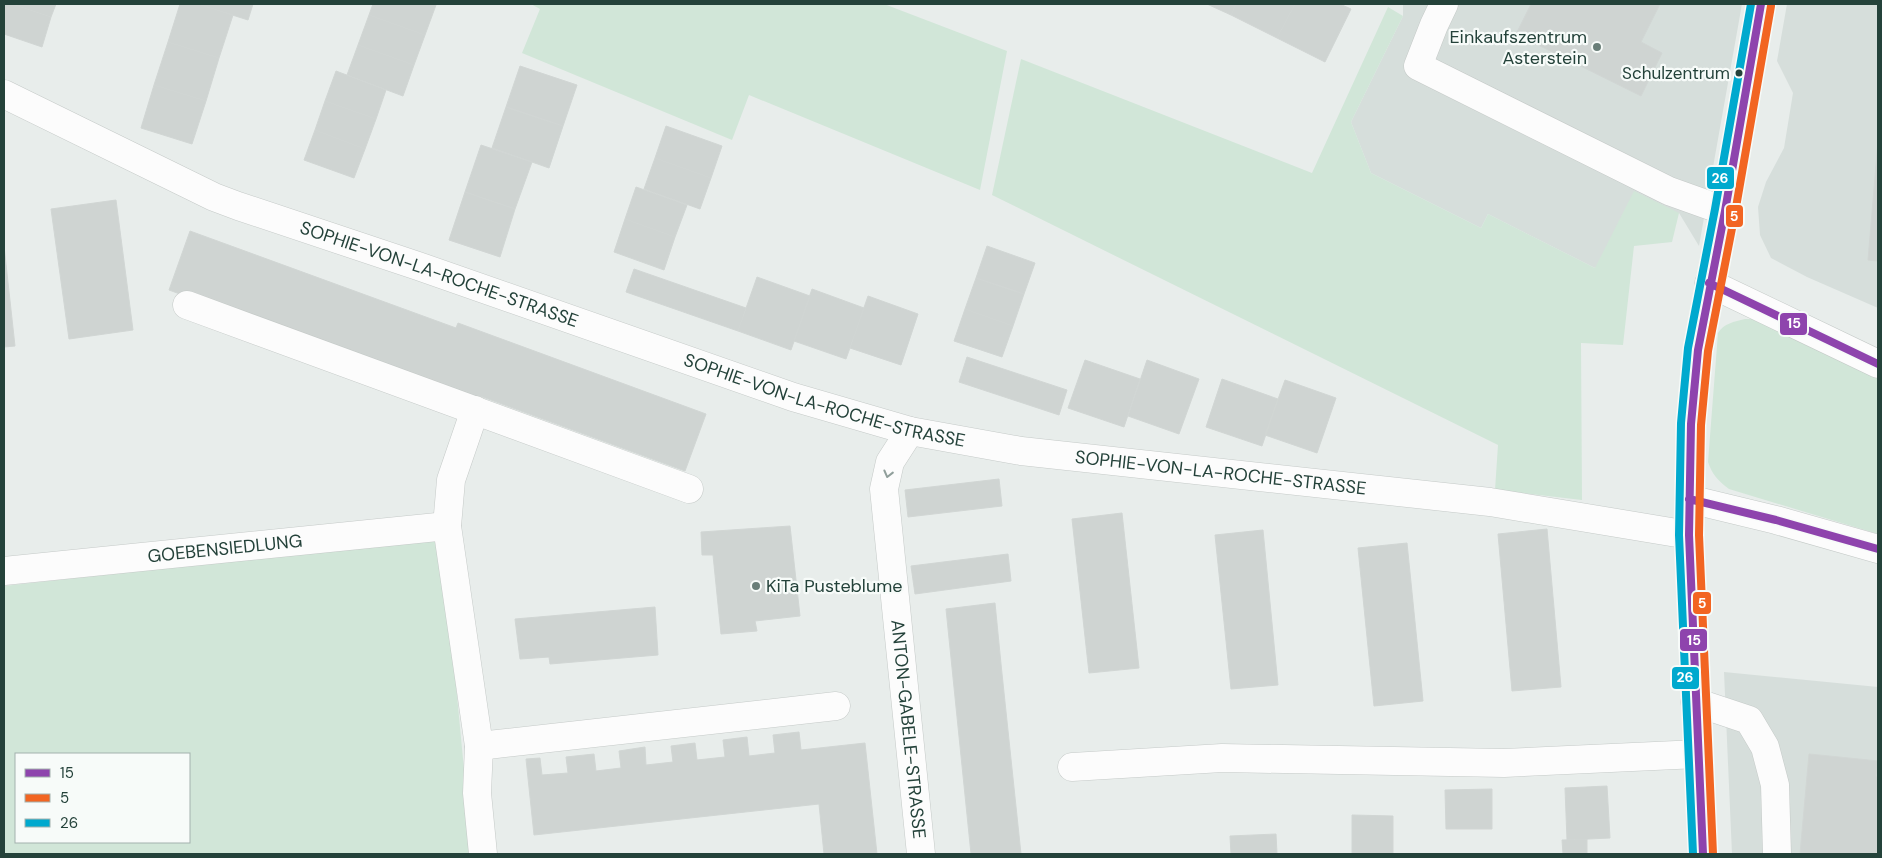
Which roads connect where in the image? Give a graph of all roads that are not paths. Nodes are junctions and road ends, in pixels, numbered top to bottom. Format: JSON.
{"nodes":[{"id":1,"x":1444,"y":4,"type":"edge"},
{"id":2,"x":1762,"y":4,"type":"edge"},
{"id":3,"x":4,"y":94,"type":"edge"},
{"id":4,"x":1725,"y":211,"type":"junction"},
{"id":5,"x":1709,"y":283,"type":"junction"},
{"id":6,"x":187,"y":305,"type":"dead end"},
{"id":7,"x":1878,"y":364,"type":"edge"},
{"id":8,"x":475,"y":410,"type":"junction"},
{"id":9,"x":910,"y":431,"type":"junction"},
{"id":10,"x":689,"y":489,"type":"dead end"},
{"id":11,"x":1689,"y":499,"type":"junction"},
{"id":12,"x":447,"y":526,"type":"junction"},
{"id":13,"x":1689,"y":535,"type":"junction"},
{"id":14,"x":1878,"y":549,"type":"edge"},
{"id":15,"x":4,"y":571,"type":"edge"},
{"id":16,"x":1695,"y":702,"type":"junction"},
{"id":17,"x":836,"y":706,"type":"dead end"},
{"id":18,"x":478,"y":746,"type":"junction"},
{"id":19,"x":1698,"y":754,"type":"junction"},
{"id":20,"x":1072,"y":767,"type":"dead end"},
{"id":21,"x":483,"y":854,"type":"edge"},
{"id":22,"x":921,"y":854,"type":"edge"},
{"id":23,"x":1704,"y":854,"type":"edge"},
{"id":24,"x":1777,"y":854,"type":"edge"}],
"edges":[{"from":1,"to":4,"type":"street"},
{"from":2,"to":4,"type":"street"},
{"from":3,"to":9,"type":"street","name":"SOPHIE-VON-LA-ROCHE-STRASSE"},
{"from":4,"to":5,"type":"street"},
{"from":5,"to":7,"type":"street"},
{"from":5,"to":11,"type":"street"},
{"from":6,"to":8,"type":"street"},
{"from":8,"to":10,"type":"street"},
{"from":8,"to":12,"type":"street"},
{"from":9,"to":13,"type":"street","name":"SOPHIE-VON-LA-ROCHE-STRASSE"},
{"from":9,"to":22,"type":"street","name":"ANTON-GABELE-STRASSE","one_way":true},
{"from":11,"to":13,"type":"street"},
{"from":11,"to":14,"type":"street"},
{"from":12,"to":15,"type":"street","name":"GOEBENSIEDLUNG"},
{"from":12,"to":18,"type":"street"},
{"from":13,"to":16,"type":"street"},
{"from":16,"to":19,"type":"street"},
{"from":16,"to":24,"type":"street"},
{"from":17,"to":18,"type":"street"},
{"from":18,"to":21,"type":"street"},
{"from":19,"to":20,"type":"street"},
{"from":19,"to":23,"type":"street"}]}
